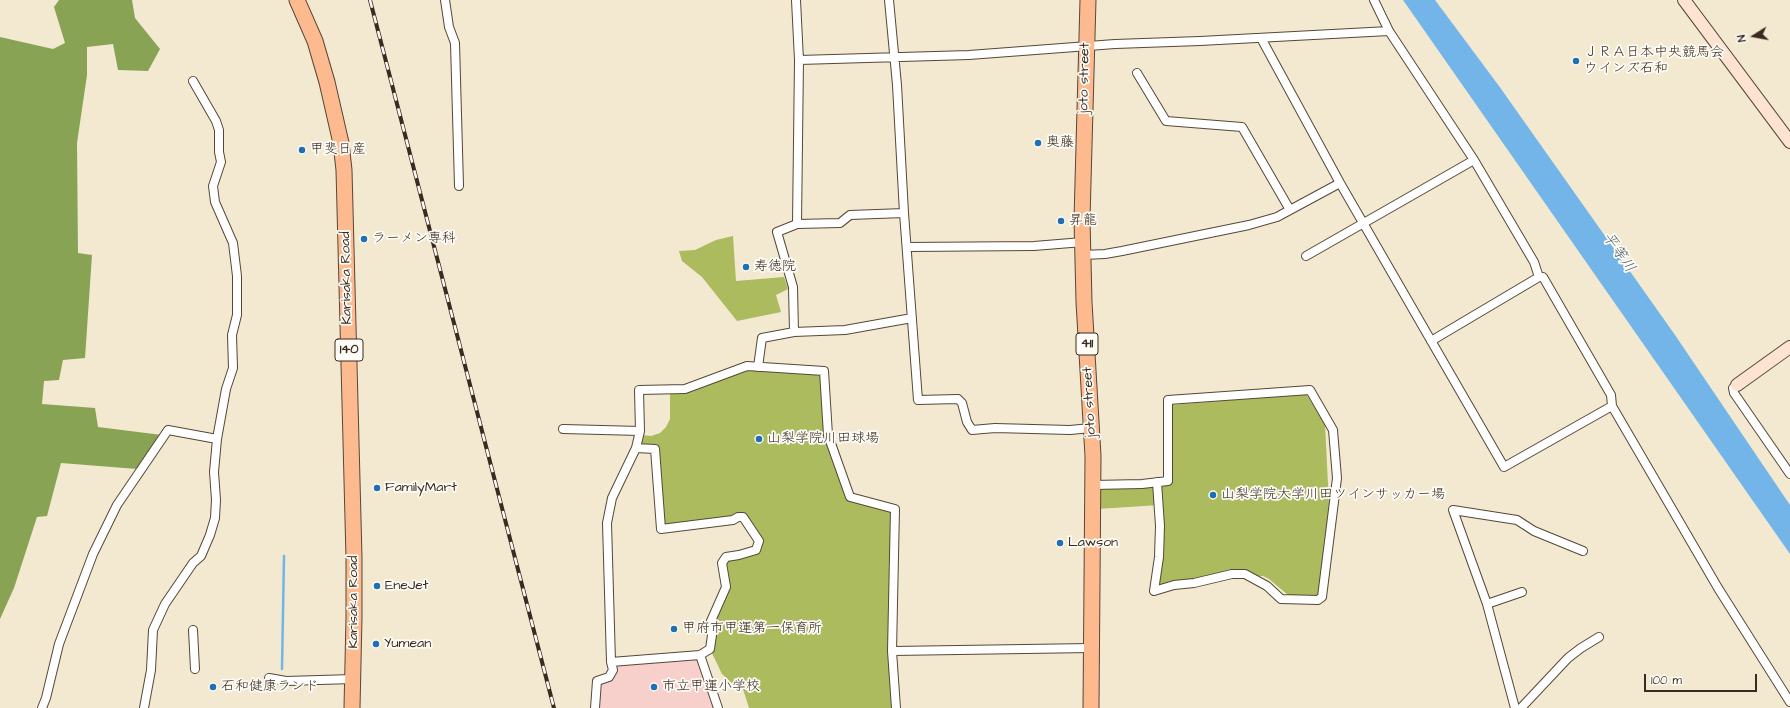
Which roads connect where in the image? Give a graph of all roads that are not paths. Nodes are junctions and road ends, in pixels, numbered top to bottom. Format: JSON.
{"nodes":[{"id":1,"x":297,"y":0,"type":"edge"},
{"id":2,"x":445,"y":0,"type":"edge"},
{"id":3,"x":796,"y":0,"type":"edge"},
{"id":4,"x":889,"y":0,"type":"edge"},
{"id":5,"x":1088,"y":0,"type":"edge"},
{"id":6,"x":1374,"y":0,"type":"edge"},
{"id":7,"x":1684,"y":0,"type":"edge"},
{"id":8,"x":1390,"y":31,"type":"junction"},
{"id":9,"x":1261,"y":38,"type":"junction"},
{"id":10,"x":1086,"y":47,"type":"junction"},
{"id":11,"x":894,"y":57,"type":"junction"},
{"id":12,"x":799,"y":60,"type":"junction"},
{"id":13,"x":1137,"y":74,"type":"dead end"},
{"id":14,"x":193,"y":81,"type":"dead end"},
{"id":15,"x":1790,"y":142,"type":"edge"},
{"id":16,"x":1474,"y":160,"type":"junction"},
{"id":17,"x":1340,"y":183,"type":"junction"},
{"id":18,"x":459,"y":186,"type":"dead end"},
{"id":19,"x":1290,"y":210,"type":"junction"},
{"id":20,"x":904,"y":212,"type":"junction"},
{"id":21,"x":1363,"y":223,"type":"junction"},
{"id":22,"x":797,"y":224,"type":"junction"},
{"id":23,"x":907,"y":247,"type":"junction"},
{"id":24,"x":1083,"y":248,"type":"junction"},
{"id":25,"x":1306,"y":256,"type":"dead end"},
{"id":26,"x":1540,"y":277,"type":"junction"},
{"id":27,"x":912,"y":318,"type":"junction"},
{"id":28,"x":794,"y":332,"type":"junction"},
{"id":29,"x":1431,"y":340,"type":"junction"},
{"id":30,"x":1790,"y":347,"type":"edge"},
{"id":31,"x":758,"y":367,"type":"junction"},
{"id":32,"x":1737,"y":385,"type":"joint"},
{"id":33,"x":1612,"y":406,"type":"junction"},
{"id":34,"x":1091,"y":428,"type":"junction"},
{"id":35,"x":563,"y":429,"type":"dead end"},
{"id":36,"x":640,"y":431,"type":"junction"},
{"id":37,"x":217,"y":439,"type":"junction"},
{"id":38,"x":636,"y":448,"type":"junction"},
{"id":39,"x":1790,"y":474,"type":"edge"},
{"id":40,"x":1157,"y":482,"type":"junction"},
{"id":41,"x":1093,"y":485,"type":"junction"},
{"id":42,"x":1583,"y":551,"type":"dead end"},
{"id":43,"x":1522,"y":592,"type":"dead end"},
{"id":44,"x":1487,"y":604,"type":"junction"},
{"id":45,"x":193,"y":630,"type":"dead end"},
{"id":46,"x":1599,"y":637,"type":"dead end"},
{"id":47,"x":1091,"y":648,"type":"junction"},
{"id":48,"x":892,"y":651,"type":"junction"},
{"id":49,"x":700,"y":655,"type":"junction"},
{"id":50,"x":611,"y":662,"type":"junction"},
{"id":51,"x":196,"y":669,"type":"dead end"},
{"id":52,"x":269,"y":678,"type":"dead end"},
{"id":53,"x":353,"y":679,"type":"junction"},
{"id":54,"x":1790,"y":702,"type":"edge"},
{"id":55,"x":42,"y":708,"type":"edge"},
{"id":56,"x":144,"y":708,"type":"edge"},
{"id":57,"x":352,"y":708,"type":"edge"},
{"id":58,"x":595,"y":708,"type":"edge"},
{"id":59,"x":718,"y":708,"type":"edge"},
{"id":60,"x":896,"y":708,"type":"edge"},
{"id":61,"x":1091,"y":708,"type":"edge"},
{"id":62,"x":1516,"y":708,"type":"edge"},
{"id":63,"x":1521,"y":708,"type":"edge"}],
"edges":[{"from":1,"to":53,"type":"highway","name":"Karisaka Road","number":"140"},
{"from":2,"to":18,"type":"street"},
{"from":3,"to":12,"type":"street"},
{"from":4,"to":11,"type":"street"},
{"from":5,"to":10,"type":"highway","name":"joto street","number":"411"},
{"from":6,"to":8,"type":"street"},
{"from":7,"to":15,"type":"street"},
{"from":8,"to":9,"type":"street"},
{"from":8,"to":16,"type":"street"},
{"from":9,"to":10,"type":"street"},
{"from":9,"to":17,"type":"street"},
{"from":10,"to":11,"type":"street"},
{"from":10,"to":24,"type":"highway","name":"joto street","number":"411"},
{"from":11,"to":12,"type":"street"},
{"from":11,"to":20,"type":"street"},
{"from":12,"to":22,"type":"street"},
{"from":13,"to":19,"type":"street"},
{"from":14,"to":37,"type":"street"},
{"from":16,"to":21,"type":"street"},
{"from":16,"to":26,"type":"street"},
{"from":17,"to":19,"type":"street"},
{"from":17,"to":21,"type":"street"},
{"from":19,"to":24,"type":"street"},
{"from":20,"to":22,"type":"street"},
{"from":20,"to":23,"type":"street"},
{"from":21,"to":25,"type":"street"},
{"from":21,"to":29,"type":"street"},
{"from":22,"to":28,"type":"street"},
{"from":23,"to":24,"type":"street"},
{"from":23,"to":27,"type":"street"},
{"from":24,"to":34,"type":"highway","name":"joto street","number":"411"},
{"from":26,"to":29,"type":"street"},
{"from":26,"to":33,"type":"street"},
{"from":27,"to":28,"type":"street"},
{"from":27,"to":34,"type":"street"},
{"from":28,"to":31,"type":"street"},
{"from":29,"to":33,"type":"street"},
{"from":30,"to":32,"type":"street"},
{"from":31,"to":36,"type":"street"},
{"from":31,"to":48,"type":"street"},
{"from":32,"to":39,"type":"street"},
{"from":33,"to":54,"type":"street"},
{"from":34,"to":41,"type":"highway","name":"joto street","number":"411"},
{"from":35,"to":36,"type":"street"},
{"from":36,"to":38,"type":"street"},
{"from":37,"to":55,"type":"street"},
{"from":37,"to":56,"type":"street"},
{"from":38,"to":49,"type":"street"},
{"from":38,"to":50,"type":"street"},
{"from":40,"to":40,"type":"street"},
{"from":40,"to":41,"type":"street"},
{"from":41,"to":47,"type":"highway","name":"joto street","number":"411"},
{"from":42,"to":44,"type":"street"},
{"from":43,"to":44,"type":"street"},
{"from":44,"to":62,"type":"street"},
{"from":45,"to":51,"type":"street"},
{"from":46,"to":63,"type":"street"},
{"from":47,"to":48,"type":"street"},
{"from":47,"to":61,"type":"highway","name":"joto street","number":"411"},
{"from":48,"to":60,"type":"street"},
{"from":49,"to":50,"type":"street"},
{"from":49,"to":59,"type":"street"},
{"from":50,"to":58,"type":"street"},
{"from":52,"to":53,"type":"street"},
{"from":53,"to":57,"type":"highway","name":"Karisaka Road","number":"140"}]}
